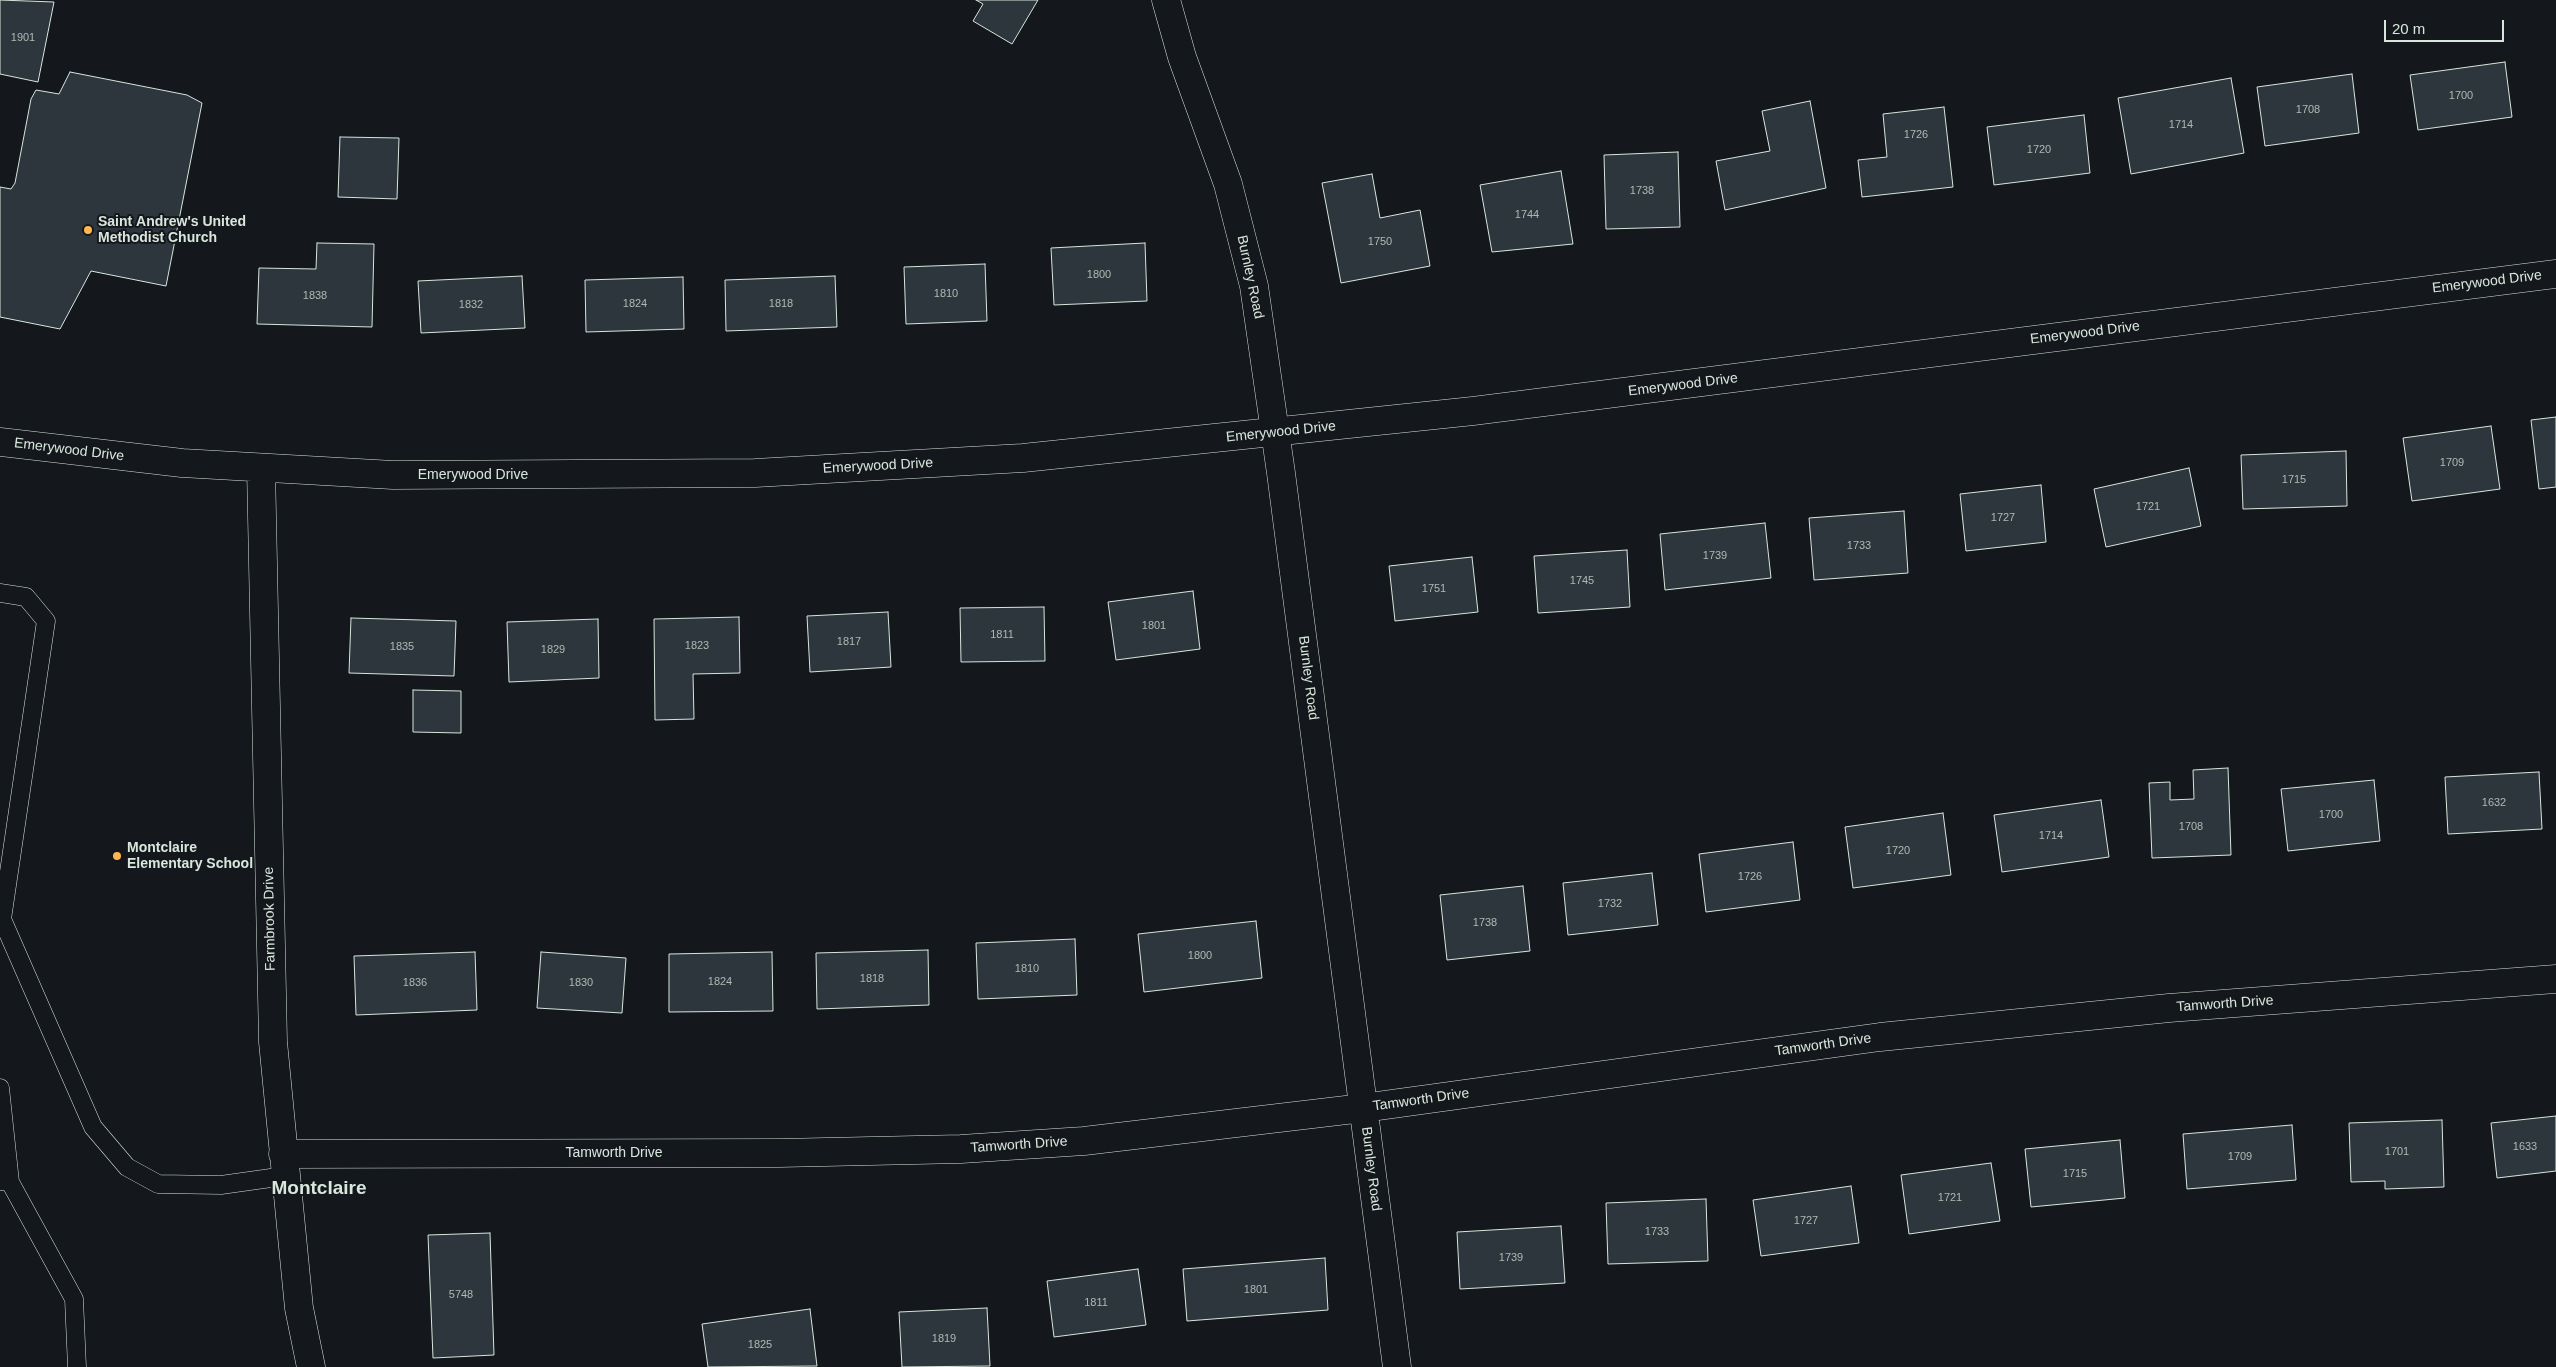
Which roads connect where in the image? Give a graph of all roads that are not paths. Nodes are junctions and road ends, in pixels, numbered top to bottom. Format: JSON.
{"nodes":[{"id":1,"x":1166,"y":0,"type":"edge"},
{"id":2,"x":2556,"y":274,"type":"edge"},
{"id":3,"x":1276,"y":433,"type":"junction"},
{"id":4,"x":0,"y":442,"type":"edge"},
{"id":5,"x":261,"y":468,"type":"junction"},
{"id":6,"x":0,"y":593,"type":"edge"},
{"id":7,"x":1,"y":919,"type":"edge"},
{"id":8,"x":2556,"y":979,"type":"edge"},
{"id":9,"x":0,"y":1088,"type":"edge"},
{"id":10,"x":1363,"y":1108,"type":"junction"},
{"id":11,"x":284,"y":1165,"type":"junction"},
{"id":12,"x":5,"y":1182,"type":"edge"},
{"id":13,"x":77,"y":1367,"type":"edge"},
{"id":14,"x":311,"y":1367,"type":"edge"},
{"id":15,"x":1397,"y":1367,"type":"edge"}],
"edges":[{"from":1,"to":3,"type":"street","name":"Burnley Road"},
{"from":2,"to":3,"type":"street","name":"Emerywood Drive"},
{"from":3,"to":5,"type":"street","name":"Emerywood Drive"},
{"from":3,"to":10,"type":"street","name":"Burnley Road"},
{"from":4,"to":5,"type":"street","name":"Emerywood Drive"},
{"from":5,"to":11,"type":"street","name":"Farmbrook Drive"},
{"from":6,"to":7,"type":"lane"},
{"from":7,"to":11,"type":"lane"},
{"from":8,"to":10,"type":"street","name":"Tamworth Drive"},
{"from":9,"to":12,"type":"lane"},
{"from":10,"to":11,"type":"street","name":"Tamworth Drive"},
{"from":10,"to":15,"type":"street","name":"Burnley Road"},
{"from":11,"to":14,"type":"street","name":"Farmbrook Drive"},
{"from":12,"to":13,"type":"lane"}]}
